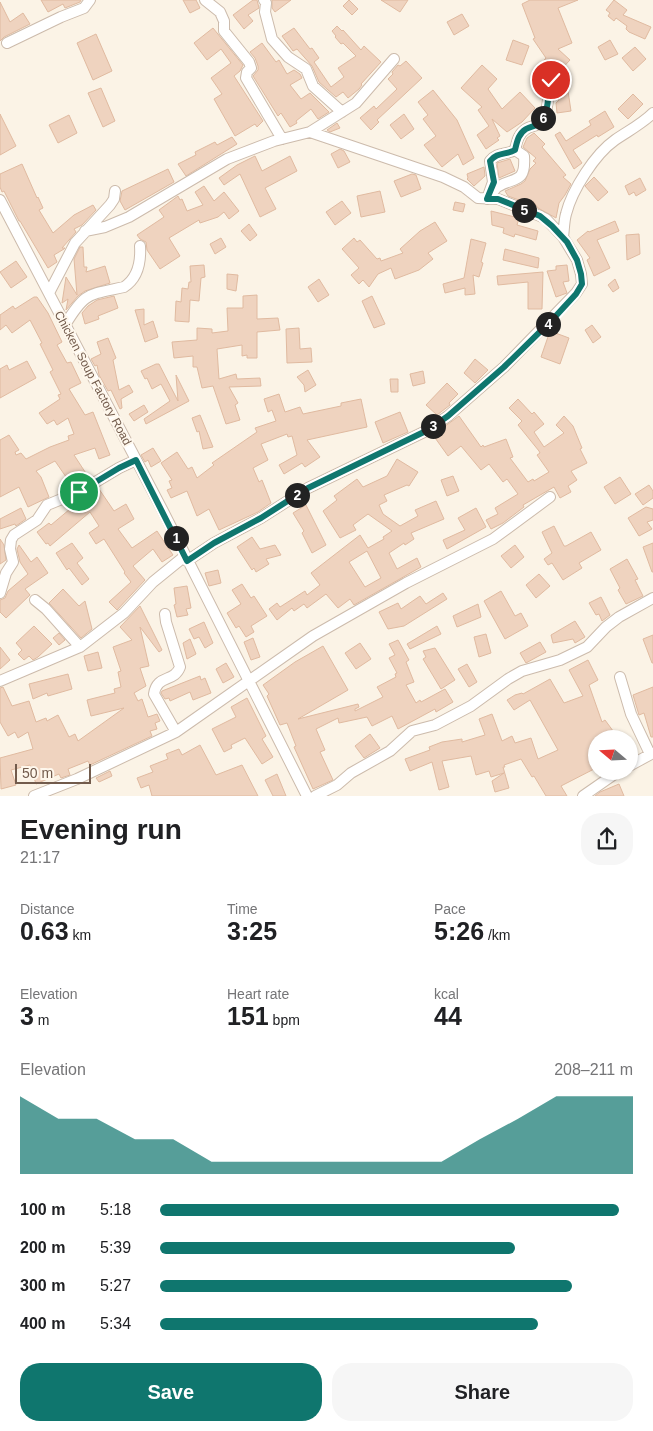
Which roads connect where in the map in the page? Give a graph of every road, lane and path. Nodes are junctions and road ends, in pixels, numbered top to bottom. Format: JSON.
{"nodes":[{"id":1,"x":90,"y":0,"type":"edge"},
{"id":2,"x":205,"y":0,"type":"edge"},
{"id":3,"x":264,"y":0,"type":"edge"},
{"id":4,"x":7,"y":43,"type":"dead end"},
{"id":5,"x":394,"y":59,"type":"dead end"},
{"id":6,"x":551,"y":80,"type":"dead end"},
{"id":7,"x":342,"y":112,"type":"junction"},
{"id":8,"x":653,"y":113,"type":"edge"},
{"id":9,"x":310,"y":132,"type":"junction"},
{"id":10,"x":282,"y":139,"type":"junction"},
{"id":11,"x":515,"y":150,"type":"junction"},
{"id":12,"x":115,"y":190,"type":"dead end"},
{"id":13,"x":487,"y":199,"type":"junction"},
{"id":14,"x":0,"y":200,"type":"edge"},
{"id":15,"x":85,"y":231,"type":"junction"},
{"id":16,"x":563,"y":237,"type":"junction"},
{"id":17,"x":140,"y":246,"type":"dead end"},
{"id":18,"x":48,"y":294,"type":"junction"},
{"id":19,"x":65,"y":325,"type":"junction"},
{"id":20,"x":136,"y":460,"type":"junction"},
{"id":21,"x":550,"y":497,"type":"dead end"},
{"id":22,"x":186,"y":558,"type":"junction"},
{"id":23,"x":0,"y":593,"type":"edge"},
{"id":24,"x":653,"y":598,"type":"edge"},
{"id":25,"x":35,"y":600,"type":"dead end"},
{"id":26,"x":166,"y":614,"type":"dead end"},
{"id":27,"x":80,"y":647,"type":"junction"},
{"id":28,"x":620,"y":677,"type":"dead end"},
{"id":29,"x":0,"y":681,"type":"edge"},
{"id":30,"x":250,"y":681,"type":"junction"},
{"id":31,"x":176,"y":732,"type":"junction"},
{"id":32,"x":652,"y":753,"type":"edge"},
{"id":33,"x":638,"y":761,"type":"edge"},
{"id":34,"x":606,"y":780,"type":"edge"},
{"id":35,"x":59,"y":792,"type":"edge"},
{"id":36,"x":34,"y":796,"type":"edge"},
{"id":37,"x":307,"y":796,"type":"edge"},
{"id":38,"x":315,"y":796,"type":"edge"},
{"id":39,"x":582,"y":796,"type":"edge"}],
"edges":[{"from":1,"to":4,"type":"street"},
{"from":2,"to":10,"type":"street"},
{"from":3,"to":7,"type":"street"},
{"from":5,"to":7,"type":"street"},
{"from":6,"to":11,"type":"street"},
{"from":7,"to":9,"type":"street"},
{"from":8,"to":16,"type":"street"},
{"from":9,"to":10,"type":"street"},
{"from":9,"to":13,"type":"street"},
{"from":10,"to":15,"type":"street"},
{"from":11,"to":13,"type":"street"},
{"from":11,"to":13,"type":"street"},
{"from":12,"to":15,"type":"street"},
{"from":13,"to":16,"type":"street"},
{"from":14,"to":18,"type":"street","name":"Chicken Soup Factory Road"},
{"from":15,"to":18,"type":"street"},
{"from":16,"to":22,"type":"street"},
{"from":17,"to":19,"type":"street"},
{"from":18,"to":19,"type":"street","name":"Chicken Soup Factory Road"},
{"from":19,"to":20,"type":"street","name":"Chicken Soup Factory Road"},
{"from":20,"to":22,"type":"street","name":"Chicken Soup Factory Road"},
{"from":20,"to":23,"type":"street"},
{"from":21,"to":30,"type":"street"},
{"from":22,"to":27,"type":"street"},
{"from":22,"to":30,"type":"street","name":"Chicken Soup Factory Road"},
{"from":24,"to":38,"type":"street"},
{"from":25,"to":27,"type":"street"},
{"from":26,"to":31,"type":"street"},
{"from":27,"to":29,"type":"street"},
{"from":28,"to":32,"type":"street"},
{"from":30,"to":31,"type":"street"},
{"from":30,"to":37,"type":"street","name":"Chicken Soup Factory Road"},
{"from":31,"to":35,"type":"street"},
{"from":32,"to":33,"type":"street"},
{"from":34,"to":39,"type":"street"},
{"from":35,"to":36,"type":"street"}]}
